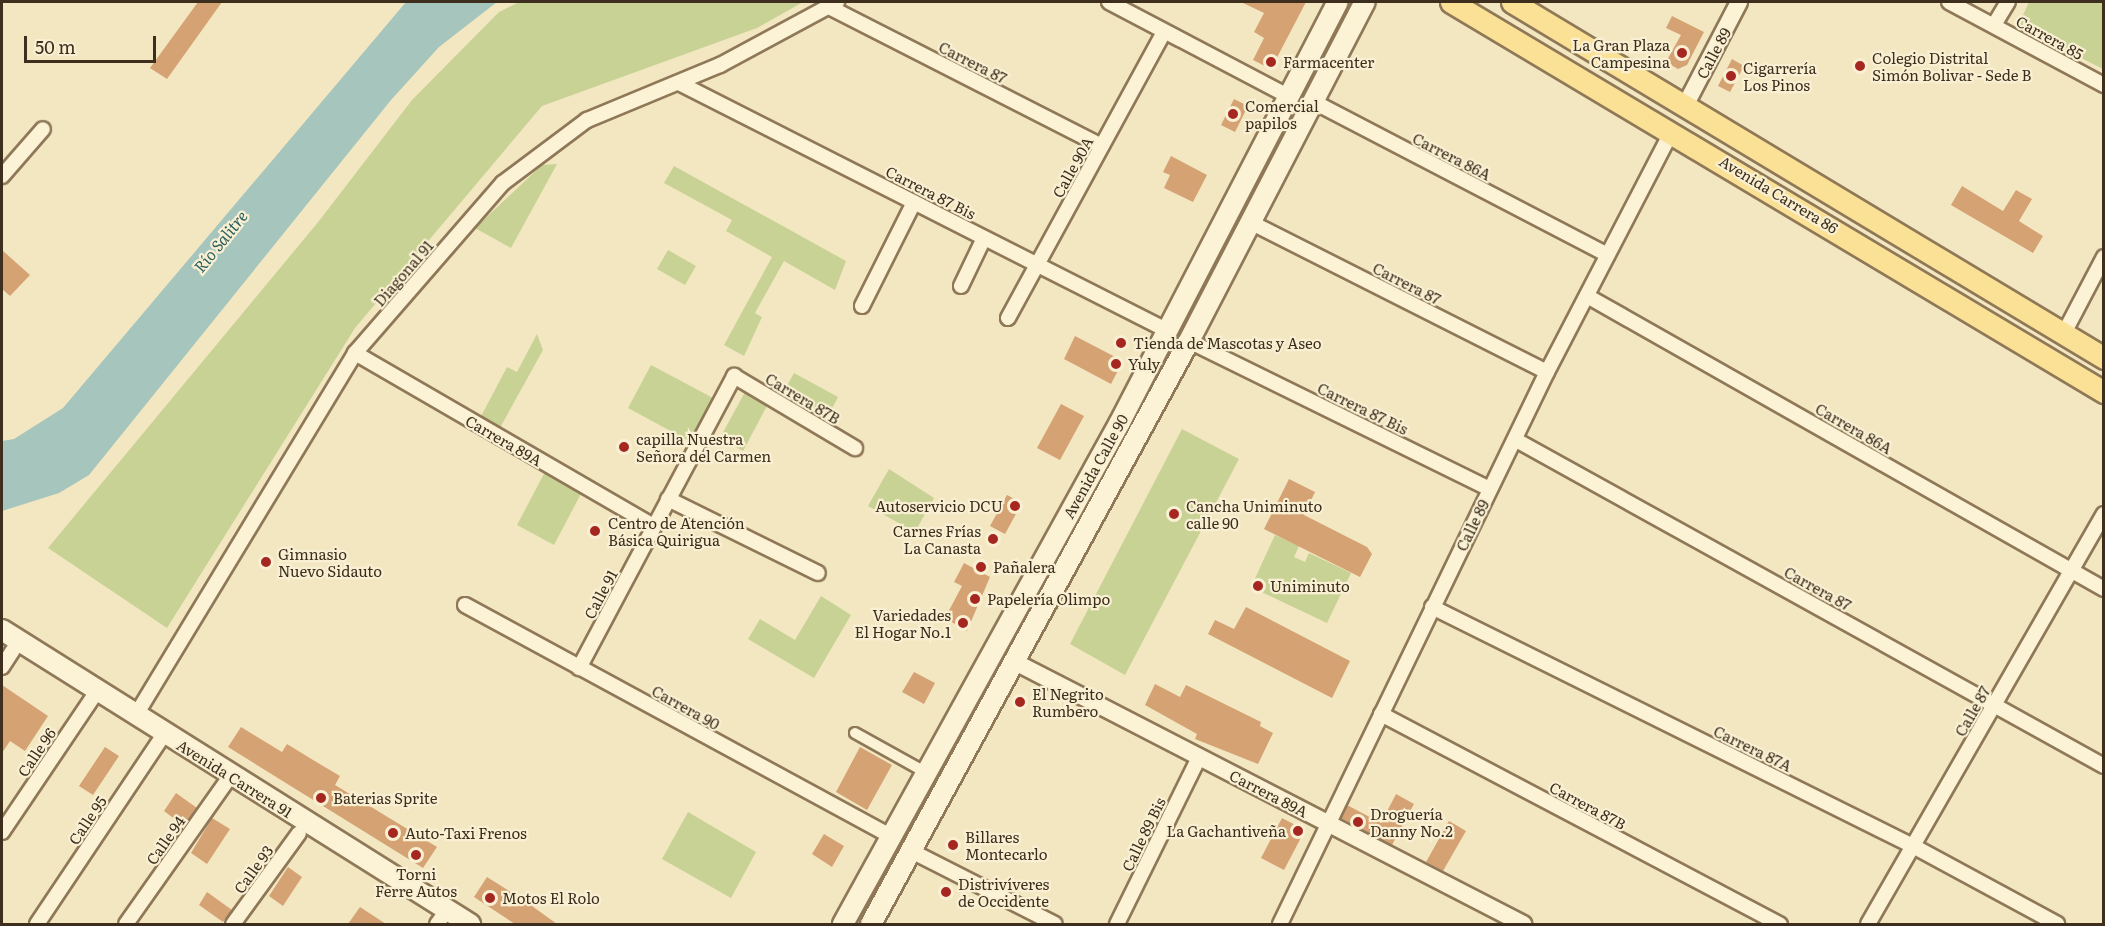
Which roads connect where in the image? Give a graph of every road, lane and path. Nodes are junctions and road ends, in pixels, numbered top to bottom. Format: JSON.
{"nodes":[{"id":1,"x":1109,"y":2,"type":"edge"},
{"id":2,"x":1338,"y":2,"type":"edge"},
{"id":3,"x":1365,"y":2,"type":"edge"},
{"id":4,"x":1451,"y":2,"type":"edge"},
{"id":5,"x":1512,"y":2,"type":"edge"},
{"id":6,"x":1739,"y":2,"type":"edge"},
{"id":7,"x":1949,"y":2,"type":"edge"},
{"id":8,"x":2008,"y":2,"type":"edge"},
{"id":9,"x":833,"y":4,"type":"edge"},
{"id":10,"x":1994,"y":25,"type":"junction"},
{"id":11,"x":1164,"y":32,"type":"junction"},
{"id":12,"x":679,"y":83,"type":"junction"},
{"id":13,"x":2103,"y":85,"type":"edge"},
{"id":14,"x":1290,"y":97,"type":"junction"},
{"id":15,"x":1314,"y":102,"type":"junction"},
{"id":16,"x":1686,"y":104,"type":"junction"},
{"id":17,"x":43,"y":129,"type":"dead end"},
{"id":18,"x":1672,"y":131,"type":"junction"},
{"id":19,"x":1102,"y":146,"type":"junction"},
{"id":20,"x":2,"y":176,"type":"edge"},
{"id":21,"x":914,"y":202,"type":"junction"},
{"id":22,"x":1252,"y":223,"type":"junction"},
{"id":23,"x":984,"y":238,"type":"junction"},
{"id":24,"x":1608,"y":255,"type":"junction"},
{"id":25,"x":2103,"y":257,"type":"edge"},
{"id":26,"x":1037,"y":265,"type":"junction"},
{"id":27,"x":961,"y":286,"type":"dead end"},
{"id":28,"x":1587,"y":296,"type":"junction"},
{"id":29,"x":862,"y":306,"type":"dead end"},
{"id":30,"x":1008,"y":318,"type":"dead end"},
{"id":31,"x":1168,"y":331,"type":"junction"},
{"id":32,"x":2063,"y":335,"type":"junction"},
{"id":33,"x":1189,"y":341,"type":"junction"},
{"id":34,"x":355,"y":353,"type":"junction"},
{"id":35,"x":2103,"y":358,"type":"edge"},
{"id":36,"x":1547,"y":372,"type":"junction"},
{"id":37,"x":734,"y":376,"type":"joint"},
{"id":38,"x":2103,"y":392,"type":"edge"},
{"id":39,"x":1516,"y":440,"type":"junction"},
{"id":40,"x":855,"y":448,"type":"dead end"},
{"id":41,"x":1490,"y":489,"type":"junction"},
{"id":42,"x":668,"y":499,"type":"junction"},
{"id":43,"x":2103,"y":514,"type":"edge"},
{"id":44,"x":653,"y":526,"type":"junction"},
{"id":45,"x":2071,"y":570,"type":"junction"},
{"id":46,"x":818,"y":573,"type":"dead end"},
{"id":47,"x":2103,"y":589,"type":"edge"},
{"id":48,"x":465,"y":605,"type":"dead end"},
{"id":49,"x":1432,"y":607,"type":"junction"},
{"id":50,"x":2,"y":630,"type":"edge"},
{"id":51,"x":19,"y":641,"type":"junction"},
{"id":52,"x":1015,"y":662,"type":"junction"},
{"id":53,"x":2,"y":667,"type":"edge"},
{"id":54,"x":579,"y":668,"type":"junction"},
{"id":55,"x":97,"y":691,"type":"junction"},
{"id":56,"x":1995,"y":704,"type":"junction"},
{"id":57,"x":1381,"y":714,"type":"junction"},
{"id":58,"x":136,"y":715,"type":"junction"},
{"id":59,"x":855,"y":733,"type":"dead end"},
{"id":60,"x":165,"y":734,"type":"junction"},
{"id":61,"x":1199,"y":757,"type":"junction"},
{"id":62,"x":2103,"y":766,"type":"edge"},
{"id":63,"x":927,"y":773,"type":"junction"},
{"id":64,"x":231,"y":775,"type":"junction"},
{"id":65,"x":1328,"y":824,"type":"junction"},
{"id":66,"x":2,"y":832,"type":"edge"},
{"id":67,"x":299,"y":833,"type":"dead end"},
{"id":68,"x":892,"y":837,"type":"junction"},
{"id":69,"x":1913,"y":846,"type":"junction"},
{"id":70,"x":911,"y":851,"type":"junction"},
{"id":71,"x":442,"y":917,"type":"edge"},
{"id":72,"x":37,"y":924,"type":"edge"},
{"id":73,"x":126,"y":924,"type":"edge"},
{"id":74,"x":233,"y":924,"type":"edge"},
{"id":75,"x":470,"y":924,"type":"edge"},
{"id":76,"x":843,"y":924,"type":"edge"},
{"id":77,"x":870,"y":924,"type":"edge"},
{"id":78,"x":1055,"y":924,"type":"edge"},
{"id":79,"x":1117,"y":924,"type":"edge"},
{"id":80,"x":1280,"y":924,"type":"edge"},
{"id":81,"x":1523,"y":924,"type":"edge"},
{"id":82,"x":1780,"y":924,"type":"edge"},
{"id":83,"x":1868,"y":924,"type":"edge"},
{"id":84,"x":2057,"y":924,"type":"edge"}],
"edges":[{"from":1,"to":11,"type":"street"},
{"from":2,"to":14,"type":"main road","name":"Avenida Calle 90"},
{"from":3,"to":15,"type":"main road","name":"Avenida Calle 90"},
{"from":4,"to":18,"type":"main road","name":"Avenida Carrera 86"},
{"from":5,"to":16,"type":"main road","name":"Avenida Carrera 86"},
{"from":6,"to":16,"type":"street","name":"Calle 89"},
{"from":7,"to":10,"type":"street","name":"Carrera 85"},
{"from":8,"to":10,"type":"street"},
{"from":9,"to":12,"type":"street","name":"Diagonal 91"},
{"from":9,"to":19,"type":"street","name":"Carrera 87"},
{"from":10,"to":13,"type":"street","name":"Carrera 85"},
{"from":11,"to":14,"type":"street"},
{"from":11,"to":19,"type":"street","name":"Calle 90A"},
{"from":12,"to":21,"type":"street","name":"Carrera 87 Bis"},
{"from":12,"to":34,"type":"street","name":"Diagonal 91"},
{"from":14,"to":31,"type":"main road","name":"Avenida Calle 90"},
{"from":15,"to":22,"type":"main road","name":"Avenida Calle 90"},
{"from":15,"to":24,"type":"street","name":"Carrera 86A"},
{"from":16,"to":32,"type":"main road","name":"Avenida Carrera 86"},
{"from":17,"to":20,"type":"street"},
{"from":18,"to":24,"type":"street","name":"Calle 89"},
{"from":18,"to":38,"type":"main road","name":"Avenida Carrera 86"},
{"from":19,"to":26,"type":"street","name":"Calle 90A"},
{"from":21,"to":23,"type":"street","name":"Carrera 87 Bis"},
{"from":21,"to":29,"type":"street"},
{"from":22,"to":33,"type":"main road","name":"Avenida Calle 90"},
{"from":22,"to":36,"type":"street","name":"Carrera 87"},
{"from":23,"to":26,"type":"street","name":"Carrera 87 Bis"},
{"from":23,"to":27,"type":"street"},
{"from":24,"to":28,"type":"street","name":"Calle 89"},
{"from":25,"to":32,"type":"street"},
{"from":26,"to":30,"type":"street","name":"Calle 90A"},
{"from":26,"to":31,"type":"street","name":"Carrera 87 Bis"},
{"from":28,"to":36,"type":"street","name":"Calle 89"},
{"from":28,"to":45,"type":"street","name":"Carrera 86A"},
{"from":31,"to":63,"type":"main road","name":"Avenida Calle 90"},
{"from":32,"to":35,"type":"main road","name":"Avenida Carrera 86"},
{"from":33,"to":41,"type":"street","name":"Carrera 87 Bis"},
{"from":33,"to":52,"type":"main road","name":"Avenida Calle 90"},
{"from":34,"to":44,"type":"street","name":"Carrera 89A"},
{"from":34,"to":58,"type":"street","name":"Diagonal 91"},
{"from":36,"to":39,"type":"street","name":"Calle 89"},
{"from":37,"to":40,"type":"street","name":"Carrera 87B"},
{"from":37,"to":42,"type":"street","name":"Calle 91"},
{"from":39,"to":41,"type":"street","name":"Calle 89"},
{"from":39,"to":56,"type":"street","name":"Carrera 87"},
{"from":41,"to":49,"type":"street","name":"Calle 89"},
{"from":42,"to":44,"type":"street","name":"Calle 91"},
{"from":42,"to":46,"type":"street"},
{"from":43,"to":45,"type":"street","name":"Calle 87"},
{"from":44,"to":54,"type":"street","name":"Calle 91"},
{"from":45,"to":47,"type":"street","name":"Carrera 86A"},
{"from":45,"to":56,"type":"street","name":"Calle 87"},
{"from":48,"to":54,"type":"street","name":"Carrera 90"},
{"from":49,"to":57,"type":"street","name":"Calle 89"},
{"from":49,"to":69,"type":"street","name":"Carrera 87A"},
{"from":50,"to":51,"type":"main road","name":"Avenida Carrera 91"},
{"from":51,"to":53,"type":"street"},
{"from":51,"to":55,"type":"main road","name":"Avenida Carrera 91"},
{"from":52,"to":61,"type":"street","name":"Carrera 89A"},
{"from":52,"to":70,"type":"main road","name":"Avenida Calle 90"},
{"from":54,"to":68,"type":"street","name":"Carrera 90"},
{"from":55,"to":58,"type":"main road","name":"Avenida Carrera 91"},
{"from":55,"to":66,"type":"street","name":"Calle 96"},
{"from":56,"to":62,"type":"street","name":"Carrera 87"},
{"from":56,"to":69,"type":"street","name":"Calle 87"},
{"from":57,"to":65,"type":"street","name":"Calle 89"},
{"from":57,"to":82,"type":"street","name":"Carrera 87B"},
{"from":58,"to":60,"type":"main road","name":"Avenida Carrera 91"},
{"from":59,"to":63,"type":"street"},
{"from":60,"to":64,"type":"main road","name":"Avenida Carrera 91"},
{"from":60,"to":72,"type":"street","name":"Calle 95"},
{"from":61,"to":65,"type":"street","name":"Carrera 89A"},
{"from":61,"to":79,"type":"street","name":"Calle 89 Bis"},
{"from":63,"to":68,"type":"main road","name":"Avenida Calle 90"},
{"from":64,"to":71,"type":"main road","name":"Avenida Carrera 91"},
{"from":64,"to":73,"type":"street","name":"Calle 94"},
{"from":65,"to":80,"type":"street","name":"Calle 89"},
{"from":65,"to":81,"type":"street","name":"Carrera 89A"},
{"from":67,"to":74,"type":"street","name":"Calle 93"},
{"from":68,"to":76,"type":"main road","name":"Avenida Calle 90"},
{"from":69,"to":83,"type":"street","name":"Calle 87"},
{"from":69,"to":84,"type":"street","name":"Carrera 87A"},
{"from":70,"to":77,"type":"main road","name":"Avenida Calle 90"},
{"from":70,"to":78,"type":"street"},
{"from":71,"to":75,"type":"main road","name":"Avenida Carrera 91"}]}
